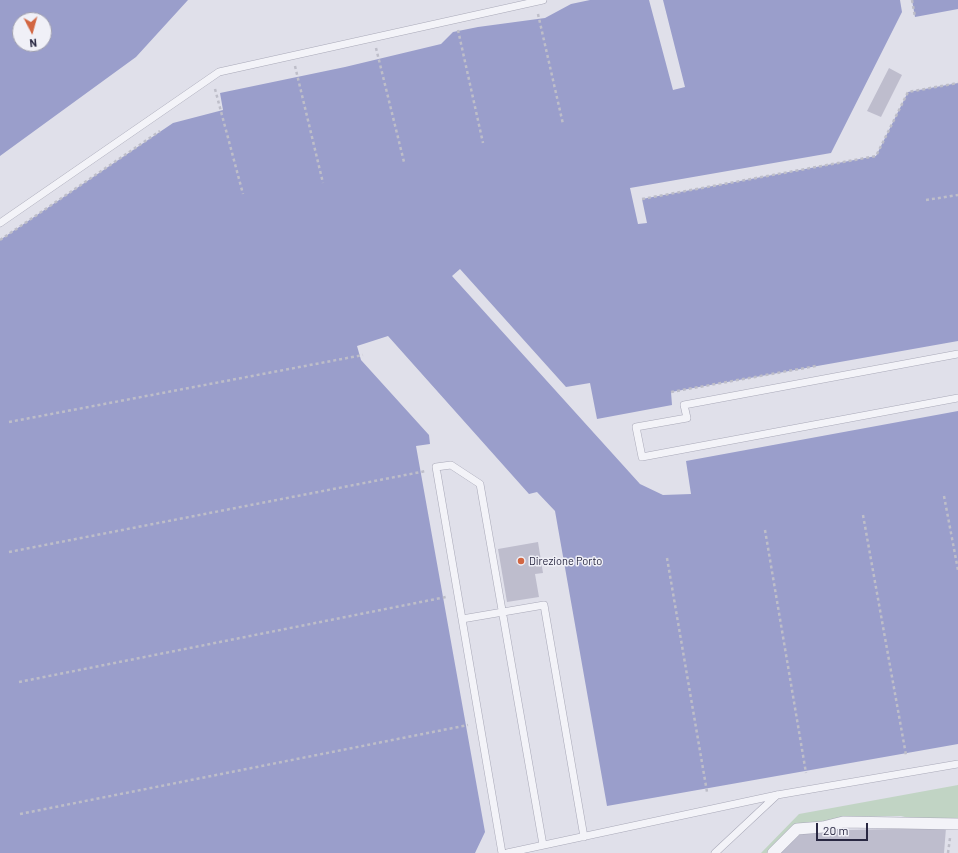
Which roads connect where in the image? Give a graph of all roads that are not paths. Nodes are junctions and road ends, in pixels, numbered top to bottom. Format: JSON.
{"nodes":[{"id":1,"x":539,"y":1,"type":"edge"},
{"id":2,"x":0,"y":223,"type":"edge"},
{"id":3,"x":958,"y":354,"type":"edge"},
{"id":4,"x":958,"y":398,"type":"edge"},
{"id":5,"x":502,"y":612,"type":"junction"},
{"id":6,"x":462,"y":619,"type":"junction"},
{"id":7,"x":958,"y":764,"type":"edge"},
{"id":8,"x":777,"y":795,"type":"junction"},
{"id":9,"x":958,"y":824,"type":"edge"},
{"id":10,"x":584,"y":837,"type":"junction"},
{"id":11,"x":543,"y":845,"type":"junction"},
{"id":12,"x":502,"y":853,"type":"edge"},
{"id":13,"x":507,"y":853,"type":"edge"},
{"id":14,"x":715,"y":853,"type":"edge"},
{"id":15,"x":773,"y":853,"type":"edge"}],
"edges":[{"from":1,"to":2,"type":"lane"},
{"from":3,"to":4,"type":"lane"},
{"from":5,"to":6,"type":"lane"},
{"from":5,"to":6,"type":"lane"},
{"from":5,"to":10,"type":"lane"},
{"from":5,"to":11,"type":"lane"},
{"from":6,"to":12,"type":"lane"},
{"from":7,"to":8,"type":"lane"},
{"from":8,"to":10,"type":"lane"},
{"from":8,"to":14,"type":"lane"},
{"from":9,"to":15,"type":"street"},
{"from":10,"to":11,"type":"lane"},
{"from":11,"to":13,"type":"lane"}]}
